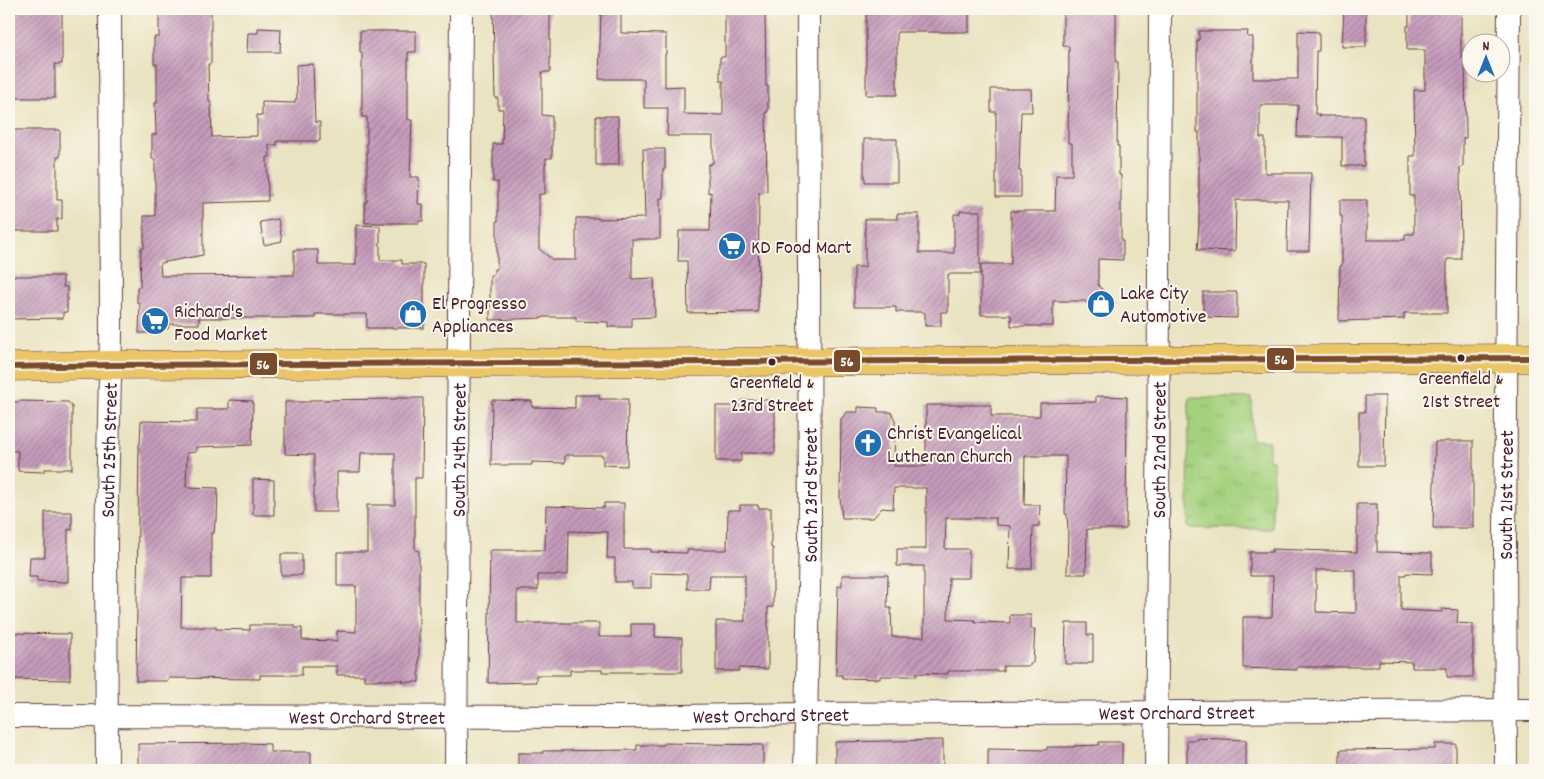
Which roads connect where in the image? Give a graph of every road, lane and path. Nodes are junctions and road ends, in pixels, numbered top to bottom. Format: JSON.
{"nodes":[{"id":1,"x":110,"y":9,"type":"edge"},
{"id":2,"x":461,"y":9,"type":"edge"},
{"id":3,"x":808,"y":9,"type":"edge"},
{"id":4,"x":1160,"y":9,"type":"edge"},
{"id":5,"x":1508,"y":9,"type":"edge"},
{"id":6,"x":1507,"y":358,"type":"junction"},
{"id":7,"x":1535,"y":358,"type":"edge"},
{"id":8,"x":1159,"y":360,"type":"junction"},
{"id":9,"x":810,"y":363,"type":"junction"},
{"id":10,"x":458,"y":364,"type":"junction"},
{"id":11,"x":110,"y":365,"type":"junction"},
{"id":12,"x":9,"y":367,"type":"edge"},
{"id":13,"x":1506,"y":710,"type":"junction"},
{"id":14,"x":1535,"y":710,"type":"edge"},
{"id":15,"x":1157,"y":711,"type":"junction"},
{"id":16,"x":806,"y":714,"type":"junction"},
{"id":17,"x":9,"y":716,"type":"edge"},
{"id":18,"x":107,"y":716,"type":"junction"},
{"id":19,"x":456,"y":718,"type":"junction"},
{"id":20,"x":107,"y":770,"type":"edge"},
{"id":21,"x":456,"y":770,"type":"edge"},
{"id":22,"x":805,"y":770,"type":"edge"},
{"id":23,"x":1156,"y":770,"type":"edge"},
{"id":24,"x":1506,"y":770,"type":"edge"}],
"edges":[{"from":1,"to":11,"type":"street","name":"South 25th Street"},
{"from":2,"to":10,"type":"street","name":"South 24th Street"},
{"from":3,"to":9,"type":"street","name":"South 23rd Street"},
{"from":4,"to":8,"type":"street","name":"South 22nd Street"},
{"from":5,"to":6,"type":"street","name":"South 21st Street"},
{"from":6,"to":7,"type":"main road"},
{"from":6,"to":8,"type":"main road"},
{"from":6,"to":13,"type":"street","name":"South 21st Street"},
{"from":8,"to":9,"type":"main road"},
{"from":8,"to":15,"type":"street","name":"South 22nd Street"},
{"from":9,"to":10,"type":"main road"},
{"from":9,"to":16,"type":"street","name":"South 23rd Street"},
{"from":10,"to":11,"type":"main road"},
{"from":10,"to":19,"type":"street","name":"South 24th Street"},
{"from":11,"to":12,"type":"main road"},
{"from":11,"to":18,"type":"street","name":"South 25th Street"},
{"from":13,"to":14,"type":"street","name":"West Orchard Street"},
{"from":13,"to":15,"type":"street","name":"West Orchard Street"},
{"from":13,"to":24,"type":"street","name":"South 21st Street"},
{"from":15,"to":16,"type":"street","name":"West Orchard Street"},
{"from":15,"to":23,"type":"street","name":"South 22nd Street"},
{"from":16,"to":19,"type":"street","name":"West Orchard Street"},
{"from":16,"to":22,"type":"street","name":"South 23rd Street"},
{"from":17,"to":18,"type":"street","name":"West Orchard Street"},
{"from":18,"to":19,"type":"street","name":"West Orchard Street"},
{"from":18,"to":20,"type":"street","name":"South 25th Street"},
{"from":19,"to":21,"type":"street","name":"South 24th Street"}]}
